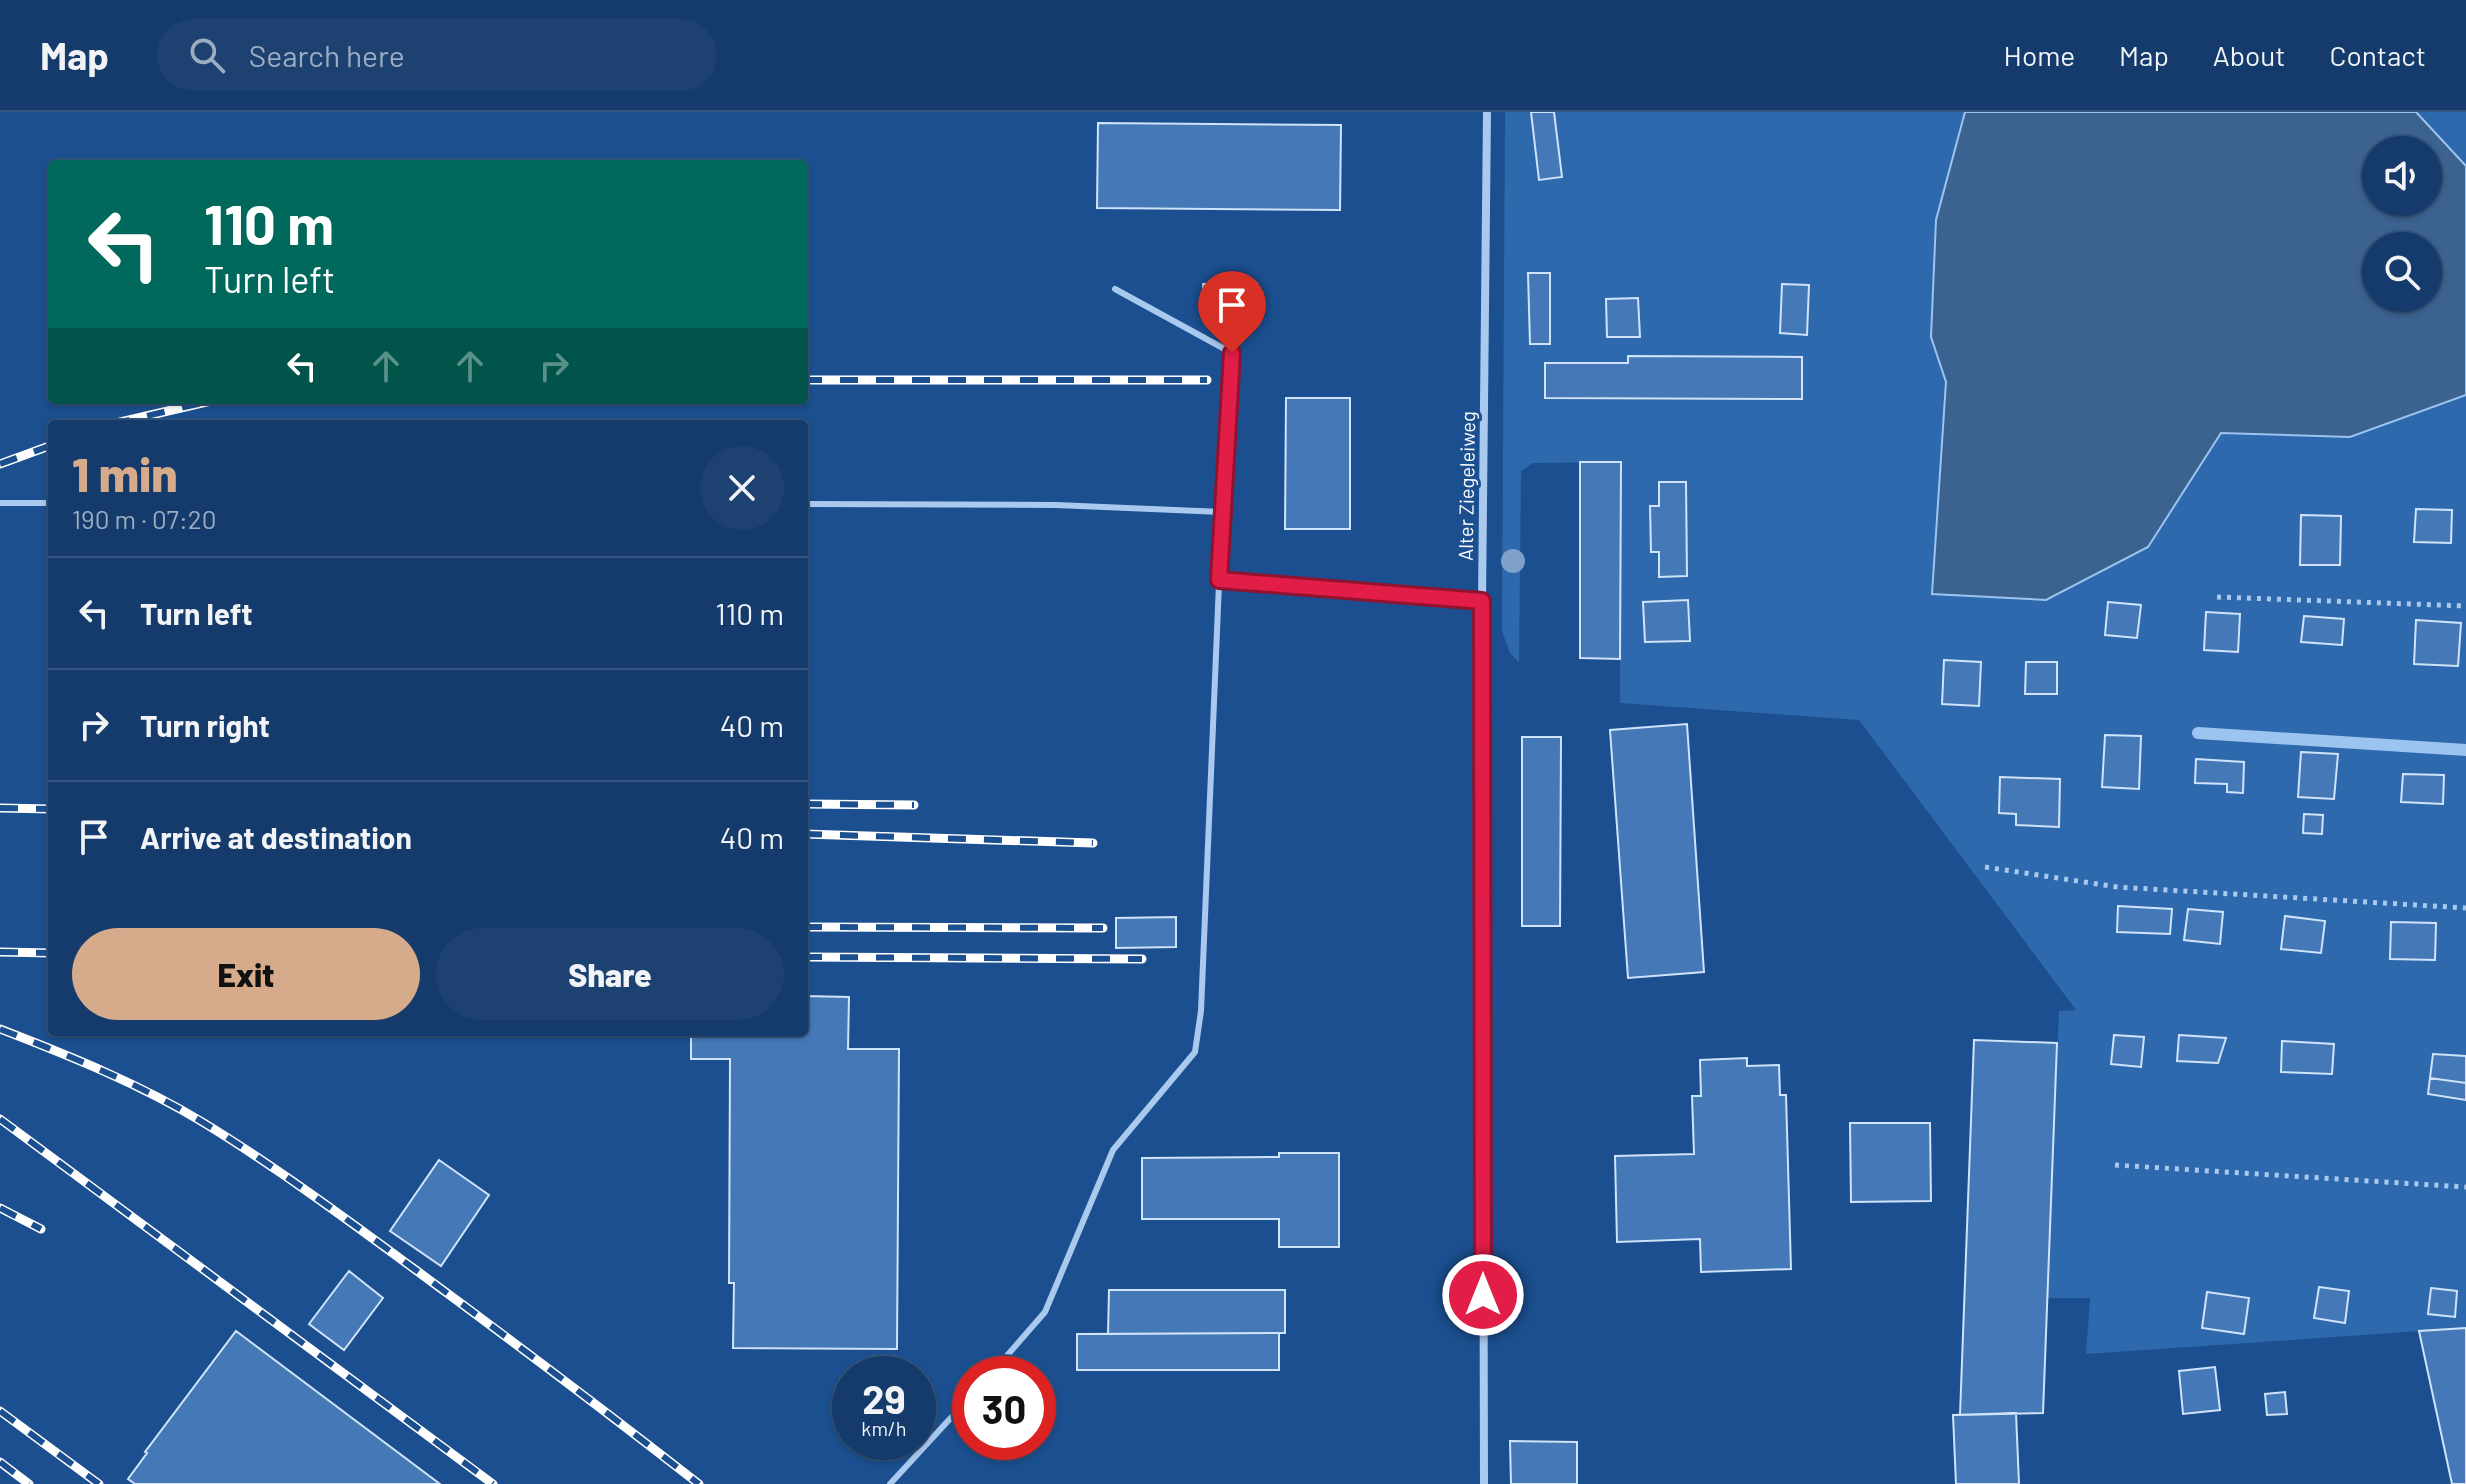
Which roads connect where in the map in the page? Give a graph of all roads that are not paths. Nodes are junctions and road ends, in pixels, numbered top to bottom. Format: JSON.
{"nodes":[{"id":1,"x":1487,"y":112,"type":"edge"},
{"id":2,"x":1115,"y":289,"type":"dead end"},
{"id":3,"x":0,"y":503,"type":"edge"},
{"id":4,"x":48,"y":503,"type":"edge"},
{"id":5,"x":808,"y":504,"type":"edge"},
{"id":6,"x":1222,"y":512,"type":"junction"},
{"id":7,"x":1219,"y":580,"type":"junction"},
{"id":8,"x":1482,"y":601,"type":"junction"},
{"id":9,"x":1007,"y":1356,"type":"edge"},
{"id":10,"x":952,"y":1417,"type":"edge"},
{"id":11,"x":890,"y":1484,"type":"edge"},
{"id":12,"x":1484,"y":1484,"type":"edge"}],
"edges":[{"from":1,"to":8,"type":"street","name":"Alter Ziegeleiweg"},
{"from":2,"to":6,"type":"lane"},
{"from":3,"to":4,"type":"lane"},
{"from":5,"to":6,"type":"lane"},
{"from":6,"to":7,"type":"lane"},
{"from":7,"to":8,"type":"lane"},
{"from":7,"to":9,"type":"lane"},
{"from":8,"to":12,"type":"street","name":"Alter Ziegeleiweg"},
{"from":10,"to":11,"type":"lane"}]}
